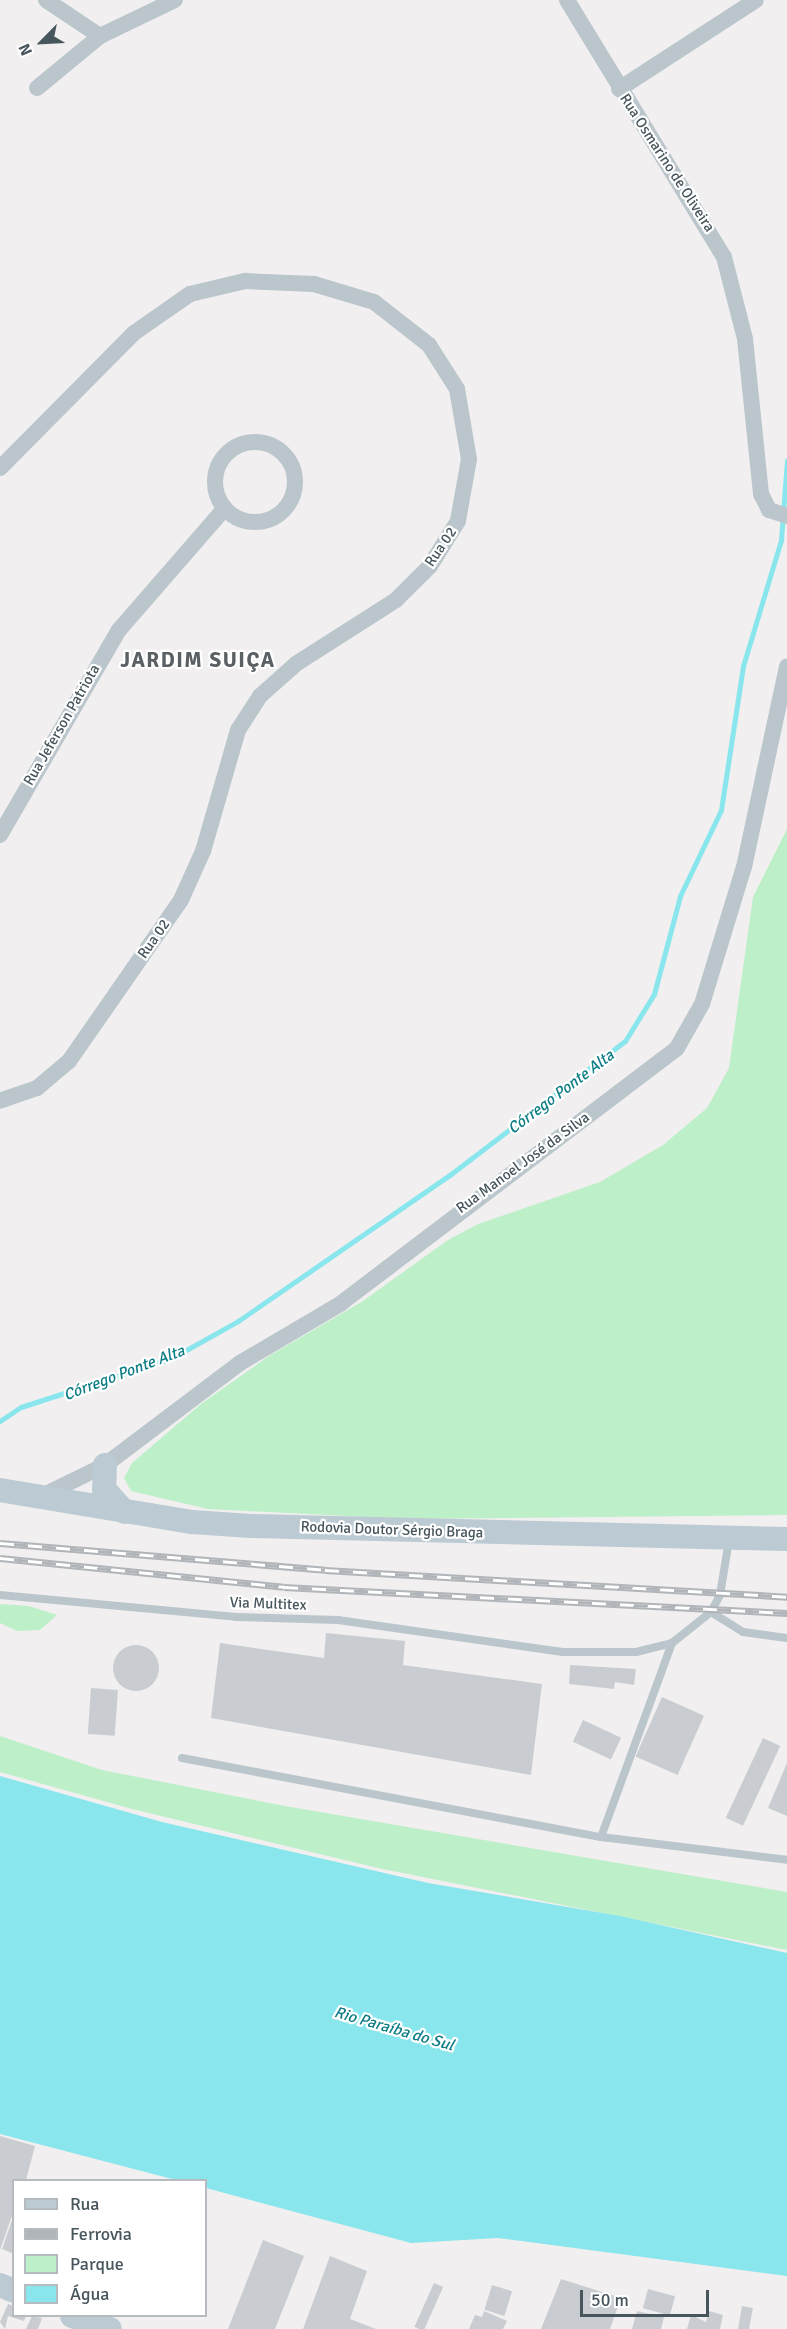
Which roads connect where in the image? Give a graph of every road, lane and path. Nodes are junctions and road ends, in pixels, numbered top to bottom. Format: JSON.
{"nodes":[{"id":1,"x":46,"y":0,"type":"edge"},
{"id":2,"x":175,"y":0,"type":"edge"},
{"id":3,"x":567,"y":0,"type":"edge"},
{"id":4,"x":756,"y":0,"type":"edge"},
{"id":5,"x":100,"y":36,"type":"junction"},
{"id":6,"x":37,"y":88,"type":"dead end"},
{"id":7,"x":619,"y":89,"type":"junction"},
{"id":8,"x":0,"y":468,"type":"edge"},
{"id":9,"x":224,"y":509,"type":"junction"},
{"id":10,"x":779,"y":514,"type":"edge"},
{"id":11,"x":787,"y":667,"type":"edge"},
{"id":12,"x":0,"y":836,"type":"edge"},
{"id":13,"x":0,"y":1101,"type":"edge"},
{"id":14,"x":105,"y":1465,"type":"junction"},
{"id":15,"x":0,"y":1490,"type":"edge"},
{"id":16,"x":38,"y":1497,"type":"junction"},
{"id":17,"x":126,"y":1512,"type":"junction"},
{"id":18,"x":729,"y":1539,"type":"junction"},
{"id":19,"x":787,"y":1539,"type":"edge"},
{"id":20,"x":0,"y":1595,"type":"edge"},
{"id":21,"x":711,"y":1612,"type":"junction"},
{"id":22,"x":787,"y":1638,"type":"edge"},
{"id":23,"x":672,"y":1643,"type":"junction"},
{"id":24,"x":182,"y":1758,"type":"dead end"},
{"id":25,"x":601,"y":1838,"type":"junction"},
{"id":26,"x":787,"y":1860,"type":"edge"},
{"id":27,"x":75,"y":2317,"type":"edge"},
{"id":28,"x":110,"y":2329,"type":"edge"}],
"edges":[{"from":1,"to":5,"type":"street"},
{"from":2,"to":5,"type":"street"},
{"from":3,"to":7,"type":"street","name":"Rua Osmarino de Oliveira"},
{"from":4,"to":7,"type":"street"},
{"from":5,"to":6,"type":"street"},
{"from":7,"to":10,"type":"street","name":"Rua Osmarino de Oliveira"},
{"from":8,"to":13,"type":"street","name":"Rua 02"},
{"from":9,"to":9,"type":"street"},
{"from":9,"to":12,"type":"street","name":"Rua Jeferson Patriota"},
{"from":11,"to":14,"type":"street","name":"Rua Manoel José da Silva"},
{"from":14,"to":16,"type":"street","name":"Rua Manoel José da Silva"},
{"from":14,"to":17,"type":"main road"},
{"from":15,"to":16,"type":"main road","name":"Rodovia Doutor Sérgio Braga"},
{"from":16,"to":17,"type":"main road","name":"Rodovia Doutor Sérgio Braga"},
{"from":17,"to":18,"type":"main road","name":"Rodovia Doutor Sérgio Braga"},
{"from":18,"to":19,"type":"main road","name":"Rodovia Doutor Sérgio Braga"},
{"from":18,"to":21,"type":"lane"},
{"from":20,"to":23,"type":"lane","name":"Via Multitex"},
{"from":21,"to":22,"type":"lane"},
{"from":21,"to":23,"type":"lane"},
{"from":23,"to":25,"type":"lane"},
{"from":24,"to":25,"type":"lane"},
{"from":25,"to":26,"type":"lane"},
{"from":27,"to":28,"type":"main road"}]}
